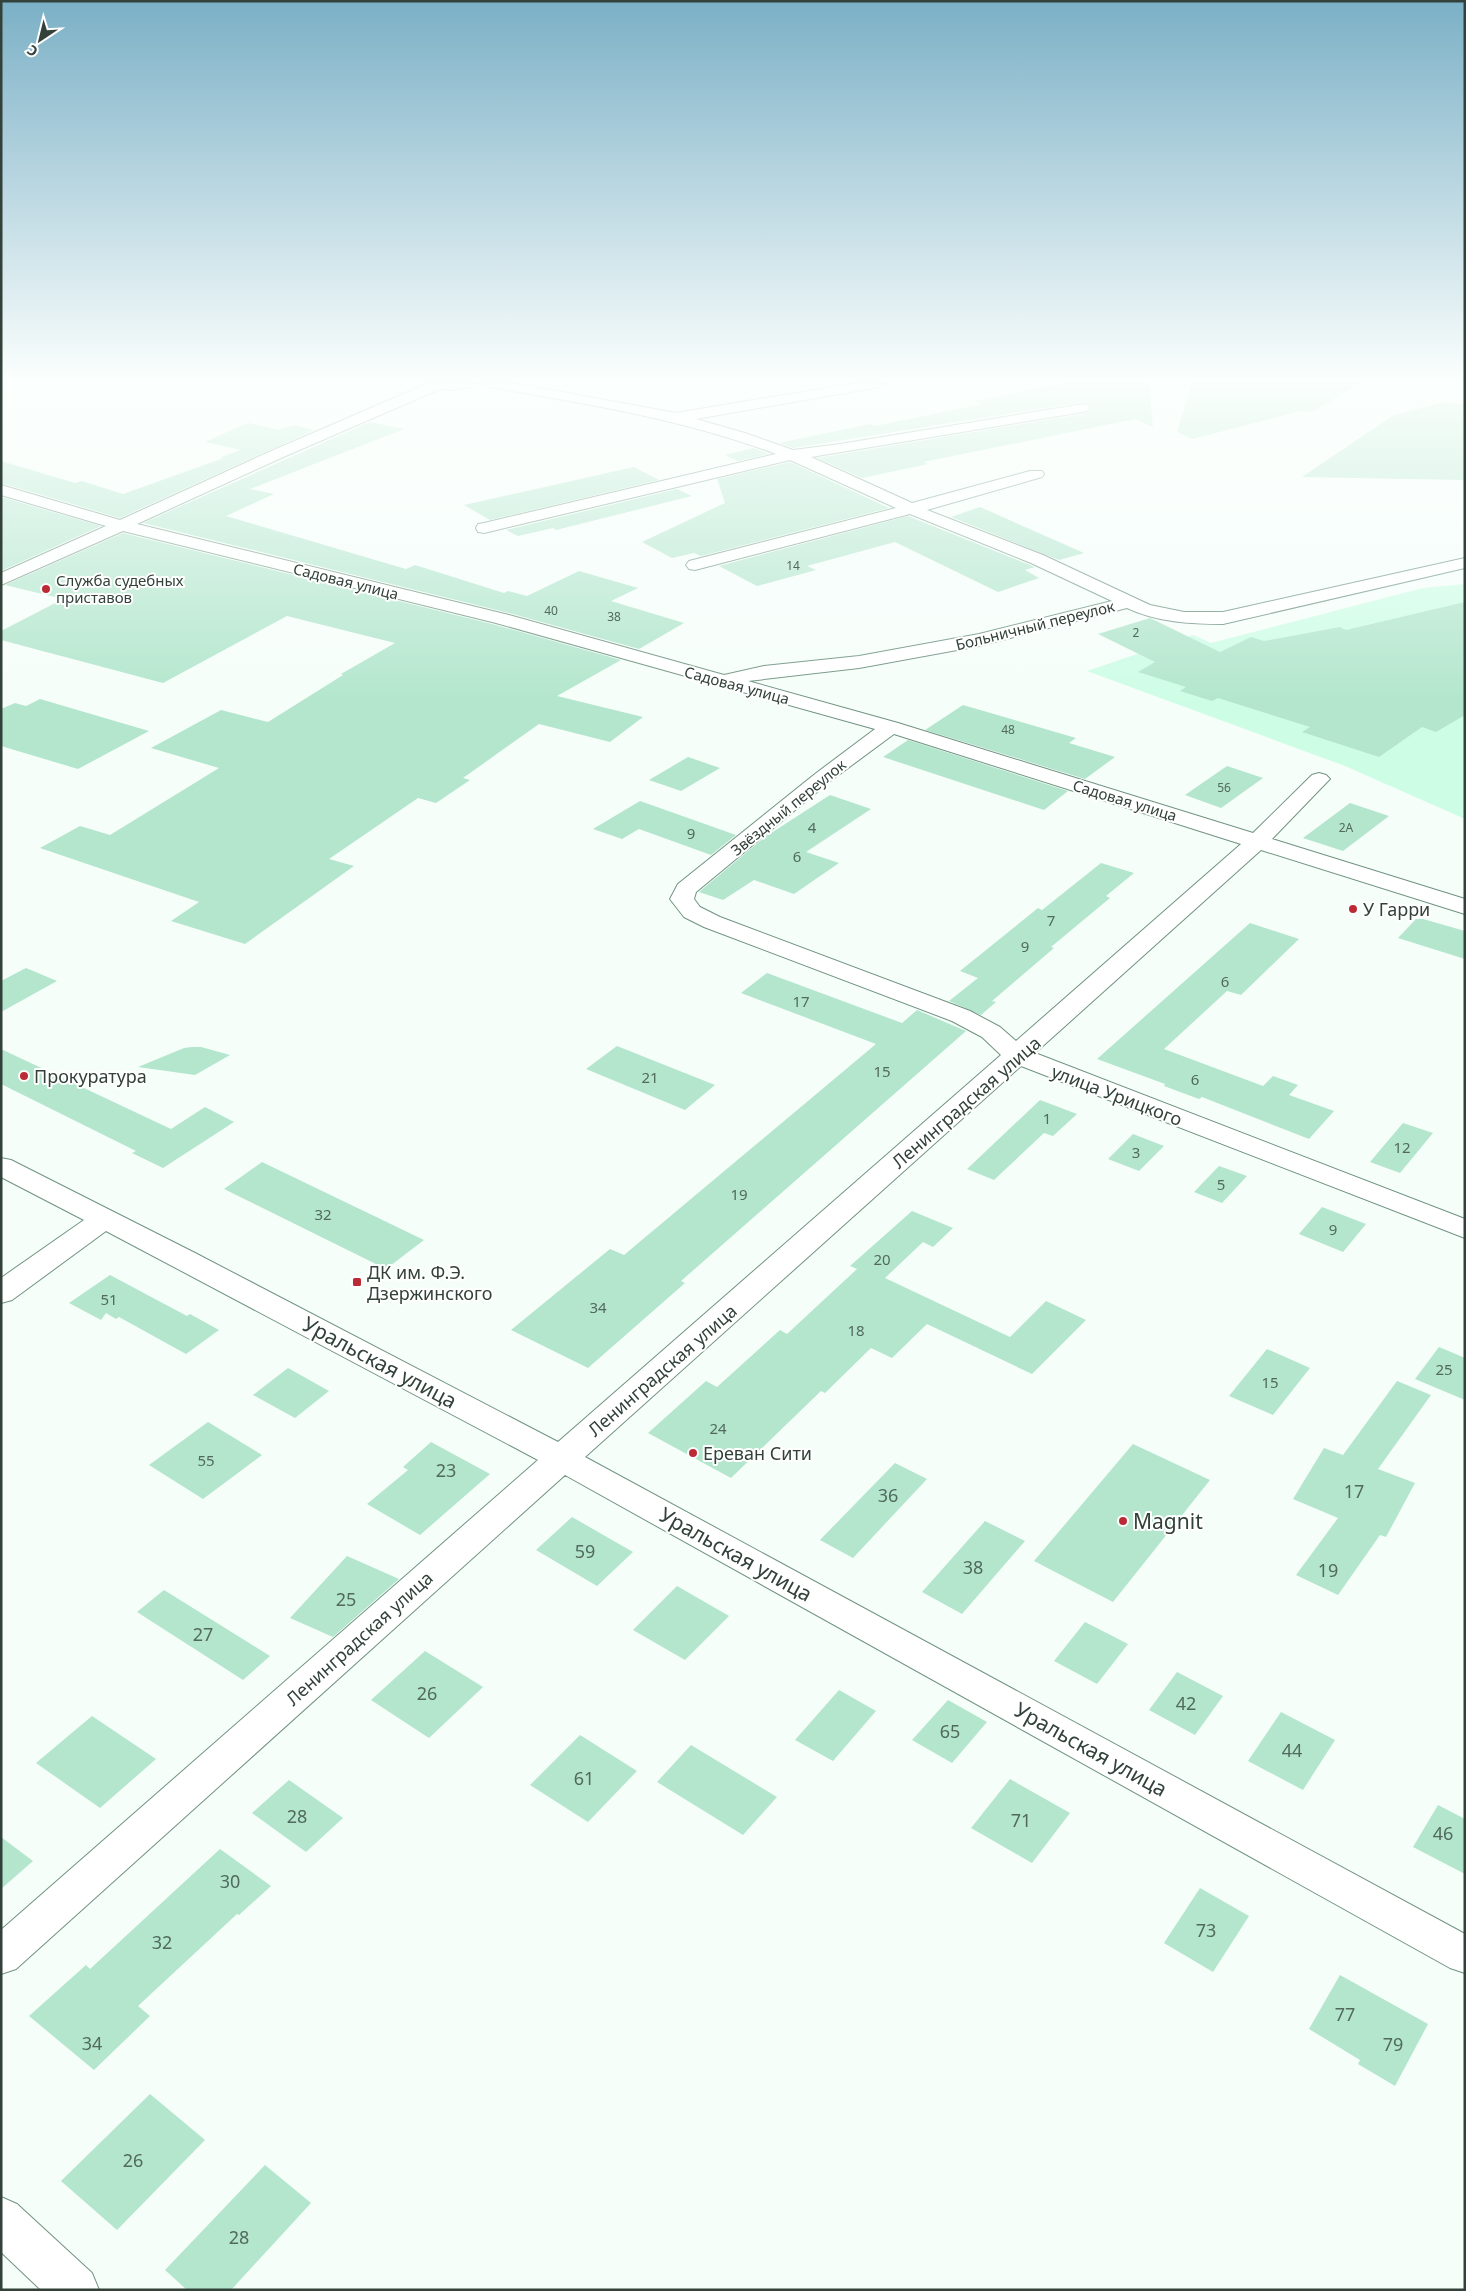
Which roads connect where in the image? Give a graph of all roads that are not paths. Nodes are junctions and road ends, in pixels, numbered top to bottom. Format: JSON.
{"nodes":[{"id":1,"x":1,"y":490,"type":"edge"},
{"id":2,"x":199,"y":490,"type":"edge"},
{"id":3,"x":645,"y":490,"type":"edge"},
{"id":4,"x":869,"y":490,"type":"edge"},
{"id":5,"x":979,"y":490,"type":"edge"},
{"id":6,"x":911,"y":509,"type":"junction"},
{"id":7,"x":120,"y":526,"type":"junction"},
{"id":8,"x":484,"y":528,"type":"dead end"},
{"id":9,"x":1465,"y":563,"type":"edge"},
{"id":10,"x":695,"y":565,"type":"dead end"},
{"id":11,"x":1,"y":580,"type":"edge"},
{"id":12,"x":1129,"y":602,"type":"junction"},
{"id":13,"x":719,"y":681,"type":"junction"},
{"id":14,"x":891,"y":727,"type":"junction"},
{"id":15,"x":1319,"y":778,"type":"dead end"},
{"id":16,"x":1257,"y":842,"type":"junction"},
{"id":17,"x":686,"y":889,"type":"joint"},
{"id":18,"x":1465,"y":907,"type":"edge"},
{"id":19,"x":1018,"y":1056,"type":"junction"},
{"id":20,"x":1,"y":1166,"type":"edge"},
{"id":21,"x":105,"y":1218,"type":"junction"},
{"id":22,"x":1465,"y":1229,"type":"edge"},
{"id":23,"x":1,"y":1293,"type":"edge"},
{"id":24,"x":562,"y":1458,"type":"junction"},
{"id":25,"x":1465,"y":1955,"type":"edge"},
{"id":26,"x":1,"y":1956,"type":"edge"},
{"id":27,"x":1,"y":2220,"type":"edge"},
{"id":28,"x":75,"y":2290,"type":"edge"}],
"edges":[{"from":1,"to":7,"type":"street","name":"Садовая улица"},
{"from":2,"to":7,"type":"street"},
{"from":3,"to":8,"type":"street"},
{"from":4,"to":6,"type":"street"},
{"from":5,"to":6,"type":"street"},
{"from":6,"to":10,"type":"street"},
{"from":6,"to":12,"type":"street"},
{"from":7,"to":11,"type":"street"},
{"from":7,"to":13,"type":"street","name":"Садовая улица"},
{"from":9,"to":12,"type":"street","name":"Больничный переулок"},
{"from":12,"to":13,"type":"street","name":"Больничный переулок"},
{"from":13,"to":14,"type":"street","name":"Садовая улица"},
{"from":14,"to":16,"type":"street","name":"Садовая улица"},
{"from":14,"to":17,"type":"street","name":"Звёздный переулок"},
{"from":15,"to":16,"type":"street","name":"Ленинградская улица"},
{"from":16,"to":18,"type":"street","name":"Садовая улица"},
{"from":16,"to":19,"type":"street","name":"Ленинградская улица"},
{"from":17,"to":19,"type":"street","name":"улица Урицкого"},
{"from":19,"to":22,"type":"street","name":"улица Урицкого"},
{"from":19,"to":24,"type":"street","name":"Ленинградская улица"},
{"from":20,"to":21,"type":"street","name":"Уральская улица"},
{"from":21,"to":23,"type":"street"},
{"from":21,"to":24,"type":"street","name":"Уральская улица"},
{"from":24,"to":25,"type":"street","name":"Уральская улица"},
{"from":24,"to":26,"type":"street","name":"Ленинградская улица"},
{"from":27,"to":28,"type":"street"}]}
